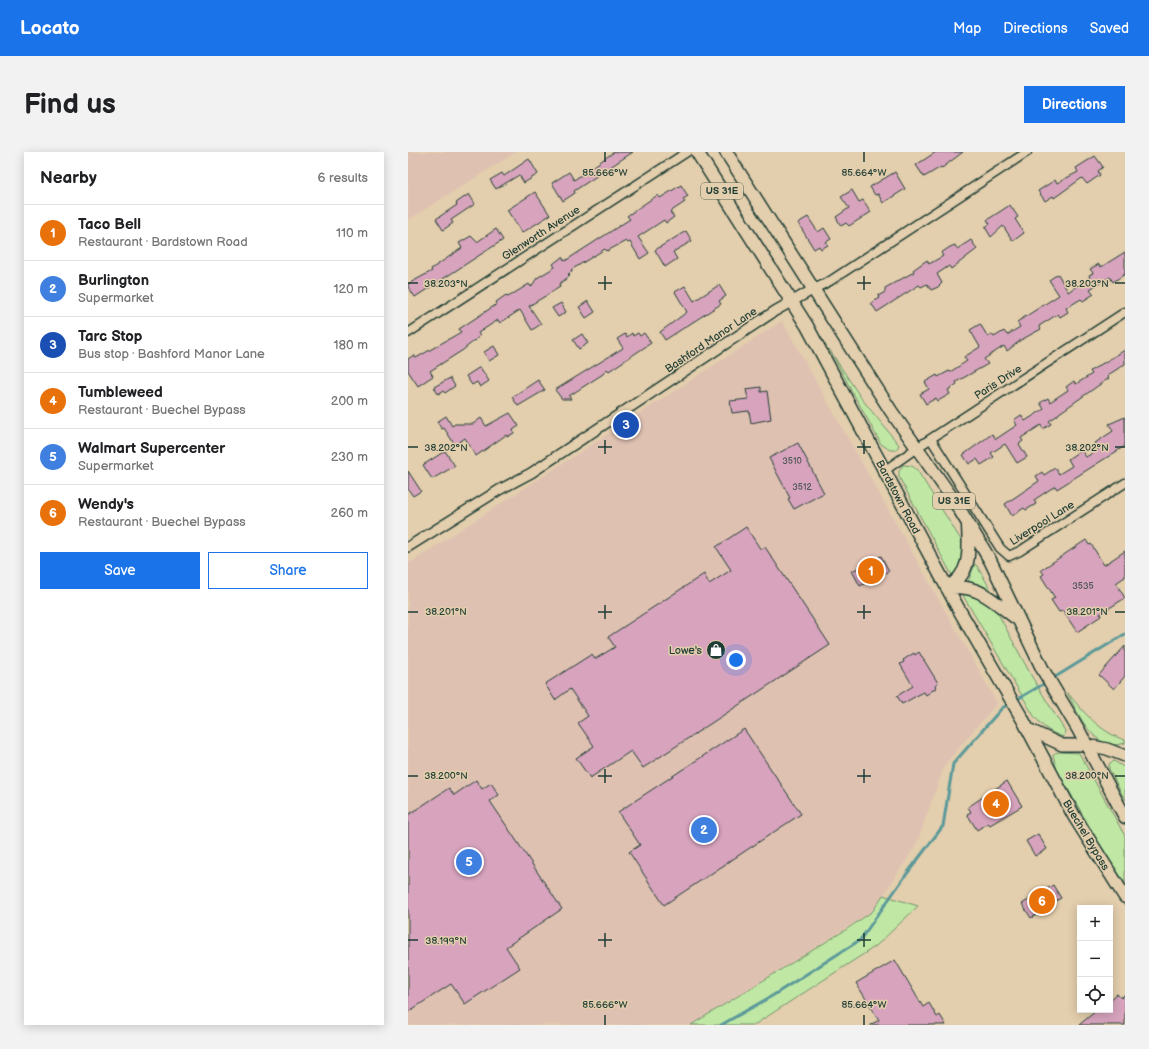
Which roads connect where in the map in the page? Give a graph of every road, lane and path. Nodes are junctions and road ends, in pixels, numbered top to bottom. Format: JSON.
{"nodes":[{"id":1,"x":687,"y":152,"type":"edge"},
{"id":2,"x":697,"y":152,"type":"edge"},
{"id":3,"x":726,"y":152,"type":"edge"},
{"id":4,"x":1027,"y":152,"type":"edge"},
{"id":5,"x":814,"y":289,"type":"junction"},
{"id":6,"x":792,"y":301,"type":"junction"},
{"id":7,"x":1125,"y":312,"type":"edge"},
{"id":8,"x":408,"y":333,"type":"edge"},
{"id":9,"x":931,"y":439,"type":"junction"},
{"id":10,"x":918,"y":447,"type":"junction"},
{"id":11,"x":884,"y":471,"type":"junction"},
{"id":12,"x":1125,"y":483,"type":"edge"},
{"id":13,"x":968,"y":524,"type":"junction"},
{"id":14,"x":408,"y":548,"type":"edge"},
{"id":15,"x":947,"y":588,"type":"junction"},
{"id":16,"x":1018,"y":620,"type":"junction"},
{"id":17,"x":1026,"y":724,"type":"junction"},
{"id":18,"x":1087,"y":745,"type":"junction"},
{"id":19,"x":1125,"y":756,"type":"edge"},
{"id":20,"x":1125,"y":817,"type":"edge"},
{"id":21,"x":1125,"y":897,"type":"edge"}],
"edges":[{"from":1,"to":8,"type":"street","name":"Glenworth Avenue"},
{"from":2,"to":6,"type":"main road","name":"Bardstown Road","number":"US 31E"},
{"from":3,"to":5,"type":"main road","number":"US 31E"},
{"from":4,"to":5,"type":"street","name":"Bashford Manor Lane"},
{"from":5,"to":6,"type":"street","name":"Bashford Manor Lane"},
{"from":5,"to":10,"type":"main road","number":"US 31E"},
{"from":6,"to":11,"type":"main road","name":"Bardstown Road","number":"US 31E"},
{"from":6,"to":14,"type":"street","name":"Bashford Manor Lane"},
{"from":7,"to":9,"type":"street","name":"Paris Drive"},
{"from":9,"to":10,"type":"street","name":"Paris Drive"},
{"from":9,"to":12,"type":"street","name":"Liverpool Lane"},
{"from":10,"to":11,"type":"street","name":"Paris Drive"},
{"from":10,"to":13,"type":"main road","number":"US 31E"},
{"from":11,"to":15,"type":"main road","name":"Bardstown Road","number":"US 31E"},
{"from":13,"to":15,"type":"main road"},
{"from":13,"to":16,"type":"main road","number":"US 31E"},
{"from":15,"to":16,"type":"main road"},
{"from":15,"to":17,"type":"main road","name":"Bardstown Road","number":"US 31E"},
{"from":16,"to":18,"type":"main road","number":"US 31E"},
{"from":17,"to":18,"type":"main road"},
{"from":17,"to":21,"type":"main road","name":"Buechel Bypass","number":"US 31E"},
{"from":18,"to":19,"type":"main road"},
{"from":18,"to":20,"type":"main road","number":"US 31E"}]}
